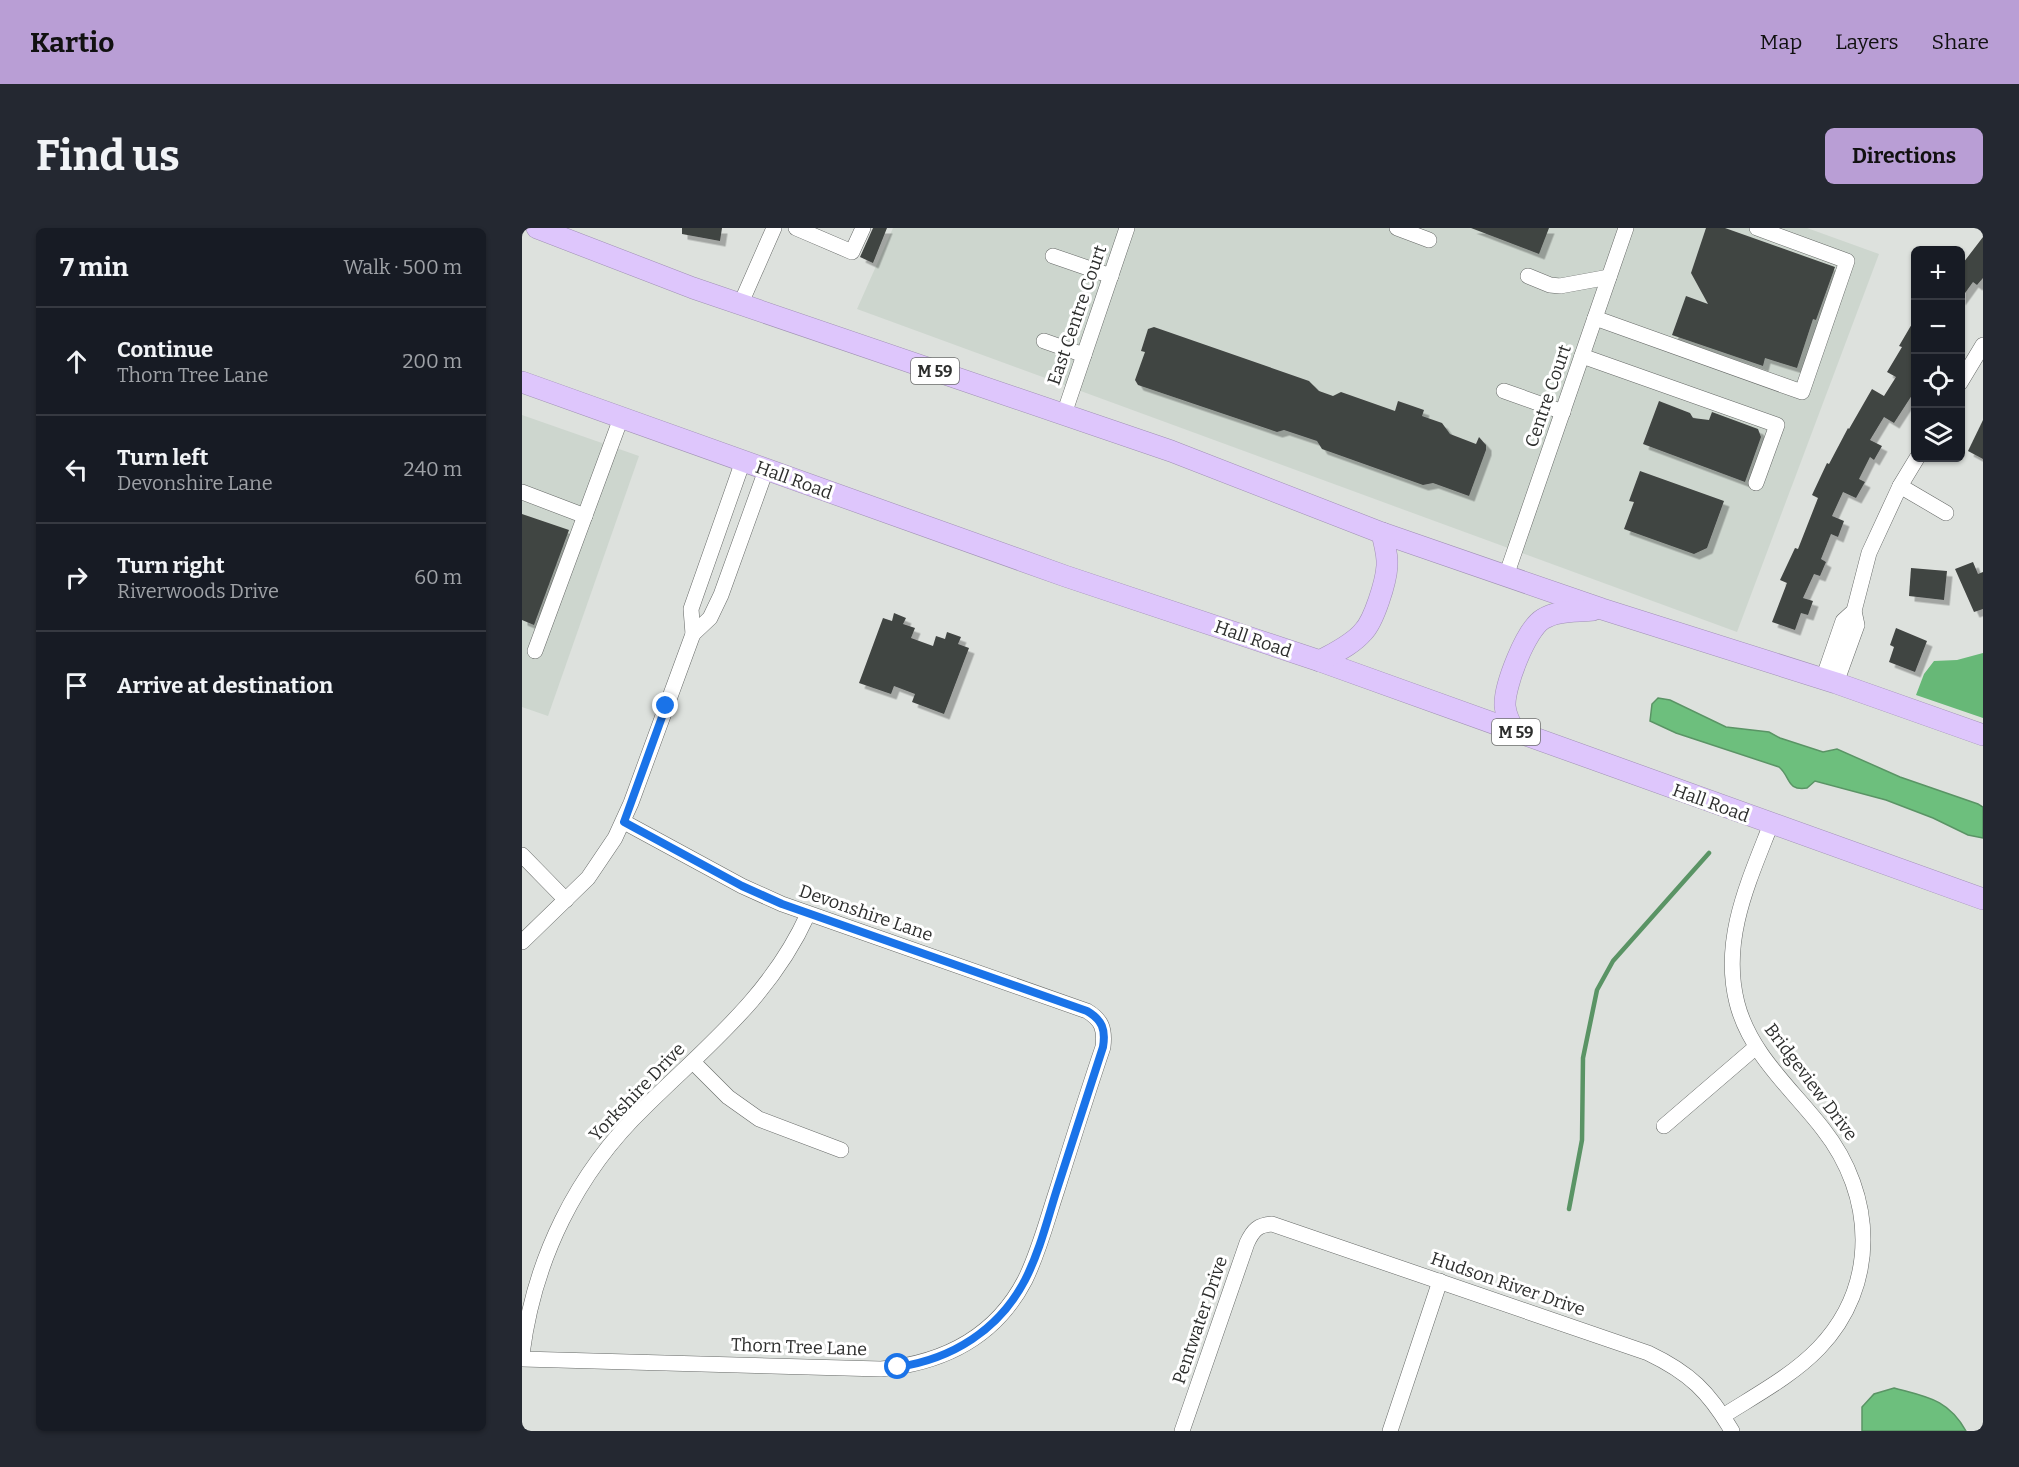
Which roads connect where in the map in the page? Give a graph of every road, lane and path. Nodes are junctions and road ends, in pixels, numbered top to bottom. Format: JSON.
{"nodes":[{"id":1,"x":537,"y":228,"type":"edge"},
{"id":2,"x":774,"y":228,"type":"edge"},
{"id":3,"x":796,"y":228,"type":"edge"},
{"id":4,"x":863,"y":228,"type":"edge"},
{"id":5,"x":1127,"y":228,"type":"edge"},
{"id":6,"x":1396,"y":228,"type":"edge"},
{"id":7,"x":1626,"y":228,"type":"edge"},
{"id":8,"x":1757,"y":228,"type":"edge"},
{"id":9,"x":825,"y":234,"type":"edge"},
{"id":10,"x":1429,"y":240,"type":"dead end"},
{"id":11,"x":1053,"y":256,"type":"dead end"},
{"id":12,"x":1111,"y":276,"type":"junction"},
{"id":13,"x":1528,"y":276,"type":"dead end"},
{"id":14,"x":1609,"y":277,"type":"junction"},
{"id":15,"x":741,"y":303,"type":"junction"},
{"id":16,"x":1595,"y":318,"type":"junction"},
{"id":17,"x":1044,"y":341,"type":"dead end"},
{"id":18,"x":1983,"y":345,"type":"edge"},
{"id":19,"x":1084,"y":355,"type":"junction"},
{"id":20,"x":1582,"y":356,"type":"junction"},
{"id":21,"x":1965,"y":375,"type":"edge"},
{"id":22,"x":522,"y":382,"type":"edge"},
{"id":23,"x":1504,"y":391,"type":"dead end"},
{"id":24,"x":1563,"y":412,"type":"junction"},
{"id":25,"x":1064,"y":414,"type":"junction"},
{"id":26,"x":621,"y":418,"type":"junction"},
{"id":27,"x":743,"y":461,"type":"junction"},
{"id":28,"x":1915,"y":462,"type":"edge"},
{"id":29,"x":766,"y":470,"type":"junction"},
{"id":30,"x":1756,"y":483,"type":"dead end"},
{"id":31,"x":1900,"y":486,"type":"junction"},
{"id":32,"x":522,"y":492,"type":"edge"},
{"id":33,"x":1946,"y":513,"type":"dead end"},
{"id":34,"x":585,"y":516,"type":"junction"},
{"id":35,"x":1382,"y":533,"type":"junction"},
{"id":36,"x":704,"y":570,"type":"junction"},
{"id":37,"x":1506,"y":576,"type":"junction"},
{"id":38,"x":727,"y":579,"type":"junction"},
{"id":39,"x":1602,"y":609,"type":"junction"},
{"id":40,"x":693,"y":634,"type":"junction"},
{"id":41,"x":535,"y":651,"type":"dead end"},
{"id":42,"x":1320,"y":662,"type":"junction"},
{"id":43,"x":1830,"y":681,"type":"junction"},
{"id":44,"x":1515,"y":731,"type":"junction"},
{"id":45,"x":1983,"y":735,"type":"edge"},
{"id":46,"x":624,"y":822,"type":"junction"},
{"id":47,"x":1771,"y":824,"type":"junction"},
{"id":48,"x":522,"y":855,"type":"edge"},
{"id":49,"x":1983,"y":899,"type":"edge"},
{"id":50,"x":566,"y":900,"type":"junction"},
{"id":51,"x":808,"y":914,"type":"junction"},
{"id":52,"x":522,"y":942,"type":"edge"},
{"id":53,"x":1102,"y":1024,"type":"joint"},
{"id":54,"x":1756,"y":1047,"type":"junction"},
{"id":55,"x":693,"y":1062,"type":"junction"},
{"id":56,"x":1664,"y":1126,"type":"dead end"},
{"id":57,"x":841,"y":1150,"type":"dead end"},
{"id":58,"x":1260,"y":1225,"type":"joint"},
{"id":59,"x":1440,"y":1281,"type":"junction"},
{"id":60,"x":522,"y":1356,"type":"edge"},
{"id":61,"x":1723,"y":1416,"type":"junction"},
{"id":62,"x":1182,"y":1431,"type":"edge"},
{"id":63,"x":1390,"y":1431,"type":"edge"},
{"id":64,"x":1732,"y":1431,"type":"edge"}],
"edges":[{"from":1,"to":15,"type":"highway","number":"M 59"},
{"from":2,"to":15,"type":"street"},
{"from":3,"to":9,"type":"street"},
{"from":4,"to":9,"type":"street"},
{"from":5,"to":12,"type":"street","name":"East Centre Court"},
{"from":6,"to":10,"type":"street"},
{"from":7,"to":14,"type":"street","name":"Centre Court"},
{"from":8,"to":16,"type":"street"},
{"from":11,"to":12,"type":"street"},
{"from":12,"to":19,"type":"street","name":"East Centre Court"},
{"from":13,"to":14,"type":"street"},
{"from":14,"to":16,"type":"street","name":"Centre Court"},
{"from":15,"to":25,"type":"highway","number":"M 59"},
{"from":16,"to":20,"type":"street","name":"Centre Court"},
{"from":17,"to":19,"type":"street"},
{"from":18,"to":21,"type":"street"},
{"from":19,"to":25,"type":"street","name":"East Centre Court"},
{"from":20,"to":24,"type":"street","name":"Centre Court"},
{"from":20,"to":30,"type":"street"},
{"from":22,"to":26,"type":"highway","name":"Hall Road","number":"M 59"},
{"from":23,"to":24,"type":"street"},
{"from":24,"to":37,"type":"street","name":"Centre Court"},
{"from":25,"to":35,"type":"highway","number":"M 59"},
{"from":26,"to":27,"type":"highway","name":"Hall Road","number":"M 59"},
{"from":26,"to":34,"type":"street"},
{"from":27,"to":29,"type":"highway","name":"Hall Road","number":"M 59"},
{"from":27,"to":36,"type":"street"},
{"from":28,"to":31,"type":"street"},
{"from":29,"to":38,"type":"street"},
{"from":29,"to":42,"type":"highway","name":"Hall Road","number":"M 59"},
{"from":31,"to":33,"type":"street"},
{"from":31,"to":43,"type":"street"},
{"from":32,"to":34,"type":"street"},
{"from":34,"to":41,"type":"street"},
{"from":35,"to":37,"type":"highway","number":"M 59"},
{"from":35,"to":42,"type":"highway"},
{"from":36,"to":38,"type":"street"},
{"from":36,"to":40,"type":"street"},
{"from":37,"to":39,"type":"highway","number":"M 59"},
{"from":38,"to":40,"type":"street"},
{"from":39,"to":43,"type":"highway","number":"M 59"},
{"from":39,"to":44,"type":"highway"},
{"from":40,"to":46,"type":"street"},
{"from":42,"to":44,"type":"highway","name":"Hall Road","number":"M 59"},
{"from":43,"to":45,"type":"highway","number":"M 59"},
{"from":44,"to":47,"type":"highway","name":"Hall Road","number":"M 59"},
{"from":46,"to":50,"type":"street"},
{"from":46,"to":51,"type":"street","name":"Devonshire Lane"},
{"from":47,"to":49,"type":"highway","name":"Hall Road","number":"M 59"},
{"from":47,"to":54,"type":"street","name":"Bridgeview Drive"},
{"from":48,"to":50,"type":"street"},
{"from":50,"to":52,"type":"street"},
{"from":51,"to":53,"type":"street","name":"Devonshire Lane"},
{"from":51,"to":55,"type":"street","name":"Yorkshire Drive"},
{"from":53,"to":60,"type":"street","name":"Thorn Tree Lane"},
{"from":54,"to":56,"type":"street"},
{"from":54,"to":61,"type":"street","name":"Bridgeview Drive"},
{"from":55,"to":57,"type":"street"},
{"from":55,"to":60,"type":"street","name":"Yorkshire Drive"},
{"from":58,"to":59,"type":"street","name":"Hudson River Drive"},
{"from":58,"to":62,"type":"street","name":"Pentwater Drive"},
{"from":59,"to":61,"type":"street","name":"Hudson River Drive"},
{"from":59,"to":63,"type":"street"},
{"from":61,"to":64,"type":"street","name":"Hudson River Drive"}]}
